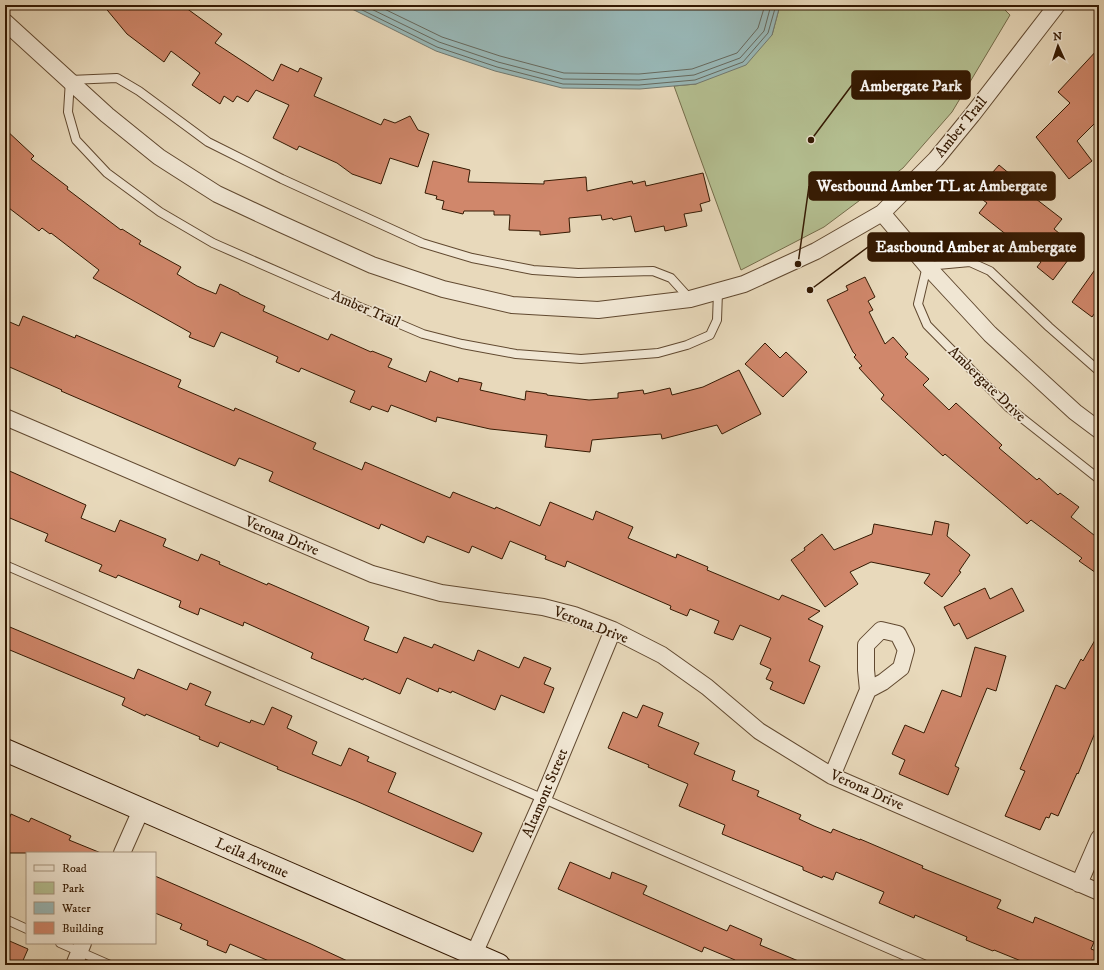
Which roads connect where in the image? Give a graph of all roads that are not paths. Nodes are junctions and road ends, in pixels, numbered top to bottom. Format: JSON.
{"nodes":[{"id":1,"x":1057,"y":5,"type":"edge"},
{"id":2,"x":5,"y":22,"type":"edge"},
{"id":3,"x":70,"y":80,"type":"junction"},
{"id":4,"x":882,"y":213,"type":"junction"},
{"id":5,"x":927,"y":266,"type":"junction"},
{"id":6,"x":718,"y":292,"type":"junction"},
{"id":7,"x":690,"y":299,"type":"junction"},
{"id":8,"x":1099,"y":371,"type":"edge"},
{"id":9,"x":5,"y":417,"type":"edge"},
{"id":10,"x":1099,"y":430,"type":"edge"},
{"id":11,"x":1099,"y":479,"type":"edge"},
{"id":12,"x":5,"y":565,"type":"edge"},
{"id":13,"x":614,"y":630,"type":"junction"},
{"id":14,"x":868,"y":690,"type":"dead end"},
{"id":15,"x":5,"y":750,"type":"edge"},
{"id":16,"x":832,"y":776,"type":"junction"},
{"id":17,"x":543,"y":799,"type":"junction"},
{"id":18,"x":141,"y":810,"type":"junction"},
{"id":19,"x":1099,"y":838,"type":"edge"},
{"id":20,"x":122,"y":852,"type":"edge"},
{"id":21,"x":1079,"y":884,"type":"junction"},
{"id":22,"x":1099,"y":892,"type":"edge"},
{"id":23,"x":5,"y":919,"type":"edge"},
{"id":24,"x":26,"y":929,"type":"edge"},
{"id":25,"x":62,"y":944,"type":"edge"},
{"id":26,"x":79,"y":953,"type":"edge"},
{"id":27,"x":474,"y":954,"type":"junction"},
{"id":28,"x":110,"y":965,"type":"edge"},
{"id":29,"x":499,"y":965,"type":"edge"},
{"id":30,"x":926,"y":965,"type":"edge"}],
"edges":[{"from":1,"to":4,"type":"street","name":"Amber Trail"},
{"from":2,"to":3,"type":"street","name":"Amber Trail"},
{"from":3,"to":6,"type":"lane","name":"Amber Trail"},
{"from":3,"to":7,"type":"lane"},
{"from":3,"to":7,"type":"street","name":"Amber Trail"},
{"from":4,"to":5,"type":"street"},
{"from":4,"to":6,"type":"street","name":"Amber Trail"},
{"from":5,"to":8,"type":"lane"},
{"from":5,"to":10,"type":"street"},
{"from":5,"to":11,"type":"lane","name":"Ambergate Drive"},
{"from":6,"to":7,"type":"street","name":"Amber Trail"},
{"from":9,"to":13,"type":"street","name":"Verona Drive"},
{"from":12,"to":17,"type":"lane"},
{"from":13,"to":16,"type":"street","name":"Verona Drive"},
{"from":13,"to":17,"type":"street","name":"Altamont Street"},
{"from":14,"to":16,"type":"street"},
{"from":15,"to":18,"type":"street","name":"Leila Avenue"},
{"from":16,"to":21,"type":"street","name":"Verona Drive"},
{"from":17,"to":27,"type":"street","name":"Altamont Street"},
{"from":17,"to":30,"type":"lane"},
{"from":18,"to":20,"type":"street"},
{"from":18,"to":27,"type":"street","name":"Leila Avenue"},
{"from":19,"to":21,"type":"street"},
{"from":21,"to":22,"type":"street","name":"Verona Drive"},
{"from":23,"to":24,"type":"lane"},
{"from":25,"to":26,"type":"lane"},
{"from":26,"to":28,"type":"lane"},
{"from":27,"to":29,"type":"street","name":"Leila Avenue"}]}
